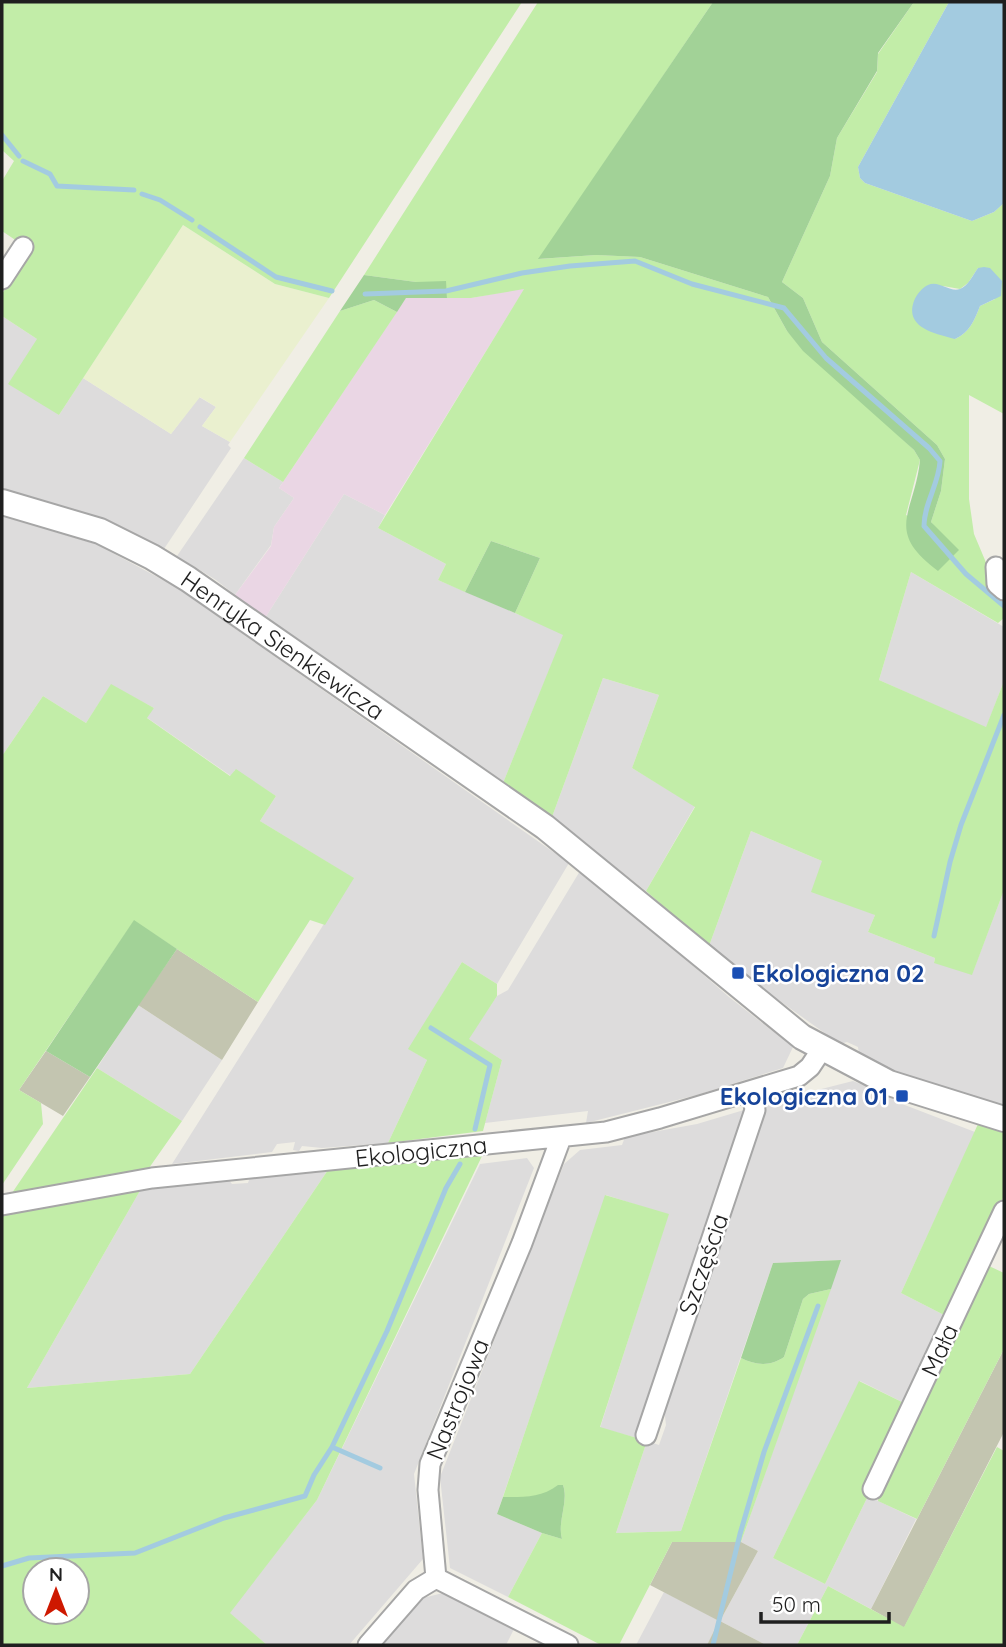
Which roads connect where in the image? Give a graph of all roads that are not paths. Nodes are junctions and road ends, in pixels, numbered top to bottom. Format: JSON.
{"nodes":[{"id":1,"x":23,"y":247,"type":"dead end"},
{"id":2,"x":2,"y":279,"type":"edge"},
{"id":3,"x":2,"y":502,"type":"edge"},
{"id":4,"x":996,"y":566,"type":"dead end"},
{"id":5,"x":1004,"y":590,"type":"edge"},
{"id":6,"x":822,"y":1049,"type":"junction"},
{"id":7,"x":752,"y":1092,"type":"junction"},
{"id":8,"x":1004,"y":1119,"type":"edge"},
{"id":9,"x":561,"y":1138,"type":"junction"},
{"id":10,"x":2,"y":1205,"type":"edge"},
{"id":11,"x":1004,"y":1211,"type":"edge"},
{"id":12,"x":646,"y":1435,"type":"dead end"},
{"id":13,"x":873,"y":1489,"type":"dead end"},
{"id":14,"x":436,"y":1578,"type":"junction"},
{"id":15,"x":368,"y":1645,"type":"edge"},
{"id":16,"x":568,"y":1645,"type":"edge"}],
"edges":[{"from":1,"to":2,"type":"street"},
{"from":3,"to":6,"type":"street","name":"Henryka Sienkiewicza"},
{"from":4,"to":5,"type":"street"},
{"from":6,"to":7,"type":"street","name":"Ekologiczna"},
{"from":6,"to":8,"type":"street","name":"Henryka Sienkiewicza"},
{"from":7,"to":9,"type":"street","name":"Ekologiczna"},
{"from":7,"to":12,"type":"street","name":"Szczęścia"},
{"from":9,"to":10,"type":"street","name":"Ekologiczna"},
{"from":9,"to":14,"type":"street","name":"Nastrojowa"},
{"from":11,"to":13,"type":"street","name":"Mała"},
{"from":14,"to":15,"type":"street"},
{"from":14,"to":16,"type":"street"}]}
